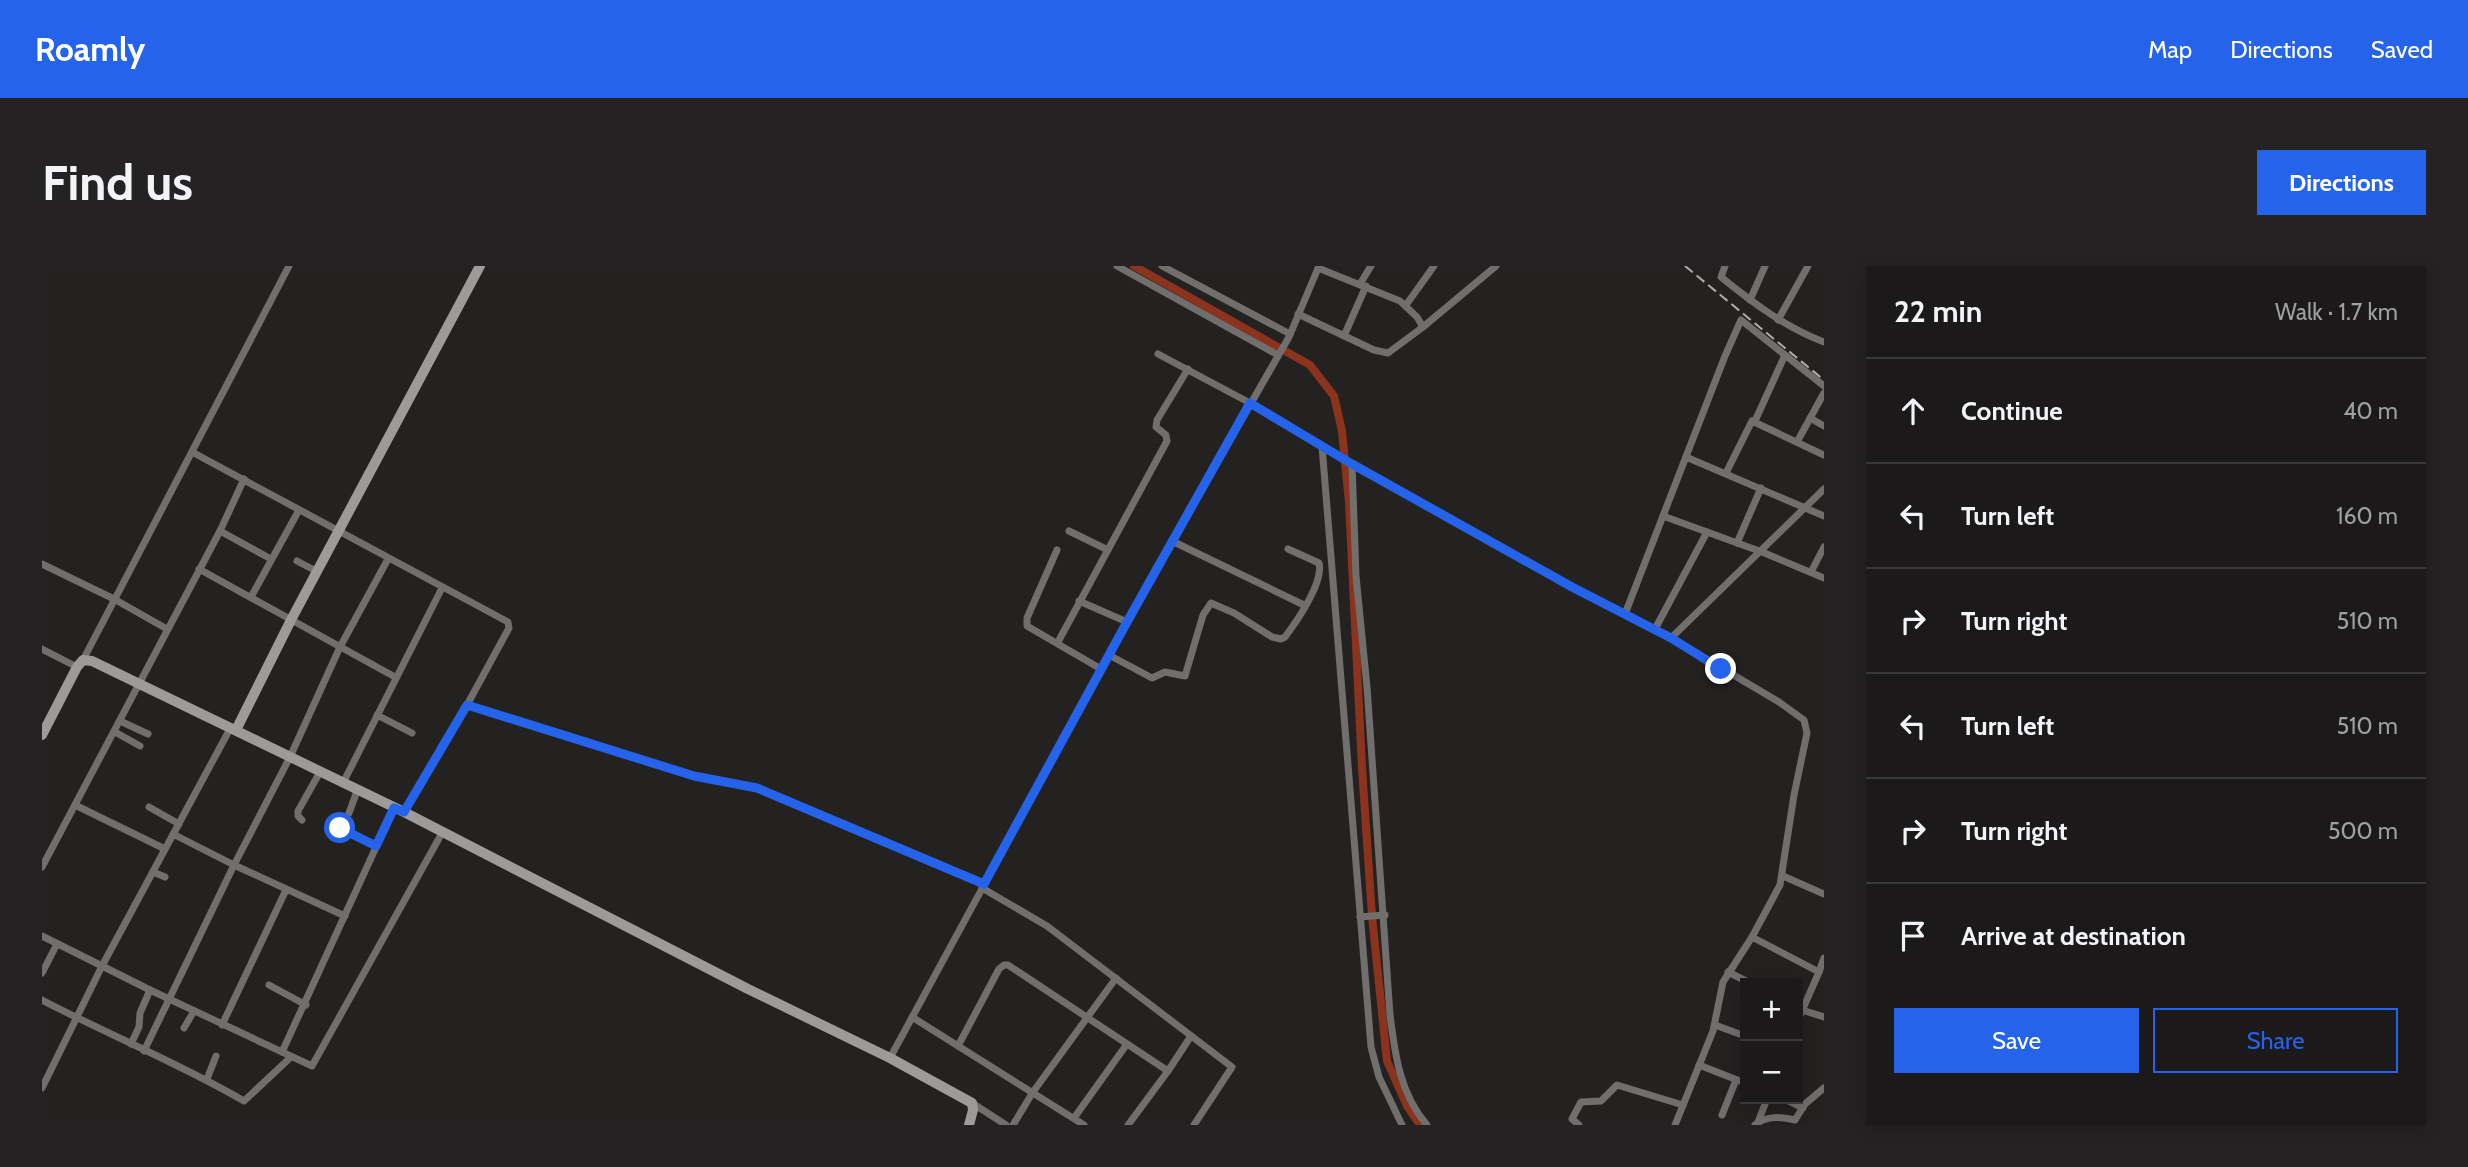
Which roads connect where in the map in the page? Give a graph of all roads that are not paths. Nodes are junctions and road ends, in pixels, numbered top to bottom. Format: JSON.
{"nodes":[{"id":1,"x":289,"y":266,"type":"edge"},
{"id":2,"x":480,"y":266,"type":"edge"},
{"id":3,"x":1117,"y":266,"type":"edge"},
{"id":4,"x":1162,"y":266,"type":"edge"},
{"id":5,"x":1371,"y":266,"type":"edge"},
{"id":6,"x":1434,"y":266,"type":"edge"},
{"id":7,"x":1496,"y":266,"type":"edge"},
{"id":8,"x":1725,"y":266,"type":"edge"},
{"id":9,"x":1765,"y":266,"type":"edge"},
{"id":10,"x":1808,"y":266,"type":"edge"},
{"id":11,"x":1319,"y":267,"type":"edge"},
{"id":12,"x":1363,"y":285,"type":"junction"},
{"id":13,"x":1750,"y":300,"type":"junction"},
{"id":14,"x":1406,"y":305,"type":"junction"},
{"id":15,"x":1298,"y":314,"type":"junction"},
{"id":16,"x":1778,"y":320,"type":"junction"},
{"id":17,"x":1423,"y":327,"type":"junction"},
{"id":18,"x":1289,"y":335,"type":"junction"},
{"id":19,"x":1345,"y":336,"type":"junction"},
{"id":20,"x":1824,"y":342,"type":"edge"},
{"id":21,"x":1158,"y":354,"type":"dead end"},
{"id":22,"x":1279,"y":354,"type":"junction"},
{"id":23,"x":1786,"y":355,"type":"junction"},
{"id":24,"x":1188,"y":369,"type":"junction"},
{"id":25,"x":1824,"y":386,"type":"edge"},
{"id":26,"x":1824,"y":393,"type":"edge"},
{"id":27,"x":1250,"y":403,"type":"junction"},
{"id":28,"x":1810,"y":418,"type":"junction"},
{"id":29,"x":1755,"y":421,"type":"junction"},
{"id":30,"x":1824,"y":426,"type":"edge"},
{"id":31,"x":1797,"y":442,"type":"junction"},
{"id":32,"x":1322,"y":446,"type":"junction"},
{"id":33,"x":192,"y":452,"type":"junction"},
{"id":34,"x":1824,"y":455,"type":"edge"},
{"id":35,"x":1686,"y":457,"type":"junction"},
{"id":36,"x":1349,"y":463,"type":"junction"},
{"id":37,"x":1727,"y":473,"type":"junction"},
{"id":38,"x":244,"y":479,"type":"junction"},
{"id":39,"x":1761,"y":488,"type":"junction"},
{"id":40,"x":1824,"y":489,"type":"edge"},
{"id":41,"x":1805,"y":509,"type":"junction"},
{"id":42,"x":299,"y":510,"type":"junction"},
{"id":43,"x":1663,"y":516,"type":"junction"},
{"id":44,"x":1824,"y":516,"type":"edge"},
{"id":45,"x":339,"y":530,"type":"junction"},
{"id":46,"x":220,"y":531,"type":"junction"},
{"id":47,"x":1069,"y":531,"type":"dead end"},
{"id":48,"x":1707,"y":532,"type":"junction"},
{"id":49,"x":1172,"y":541,"type":"junction"},
{"id":50,"x":1737,"y":543,"type":"junction"},
{"id":51,"x":1824,"y":547,"type":"edge"},
{"id":52,"x":1288,"y":549,"type":"dead end"},
{"id":53,"x":1056,"y":550,"type":"dead end"},
{"id":54,"x":1108,"y":550,"type":"junction"},
{"id":55,"x":1762,"y":552,"type":"junction"},
{"id":56,"x":271,"y":559,"type":"junction"},
{"id":57,"x":388,"y":559,"type":"junction"},
{"id":58,"x":1332,"y":559,"type":"junction"},
{"id":59,"x":297,"y":561,"type":"dead end"},
{"id":60,"x":1319,"y":563,"type":"junction"},
{"id":61,"x":42,"y":564,"type":"edge"},
{"id":62,"x":199,"y":569,"type":"junction"},
{"id":63,"x":318,"y":572,"type":"junction"},
{"id":64,"x":1811,"y":572,"type":"junction"},
{"id":65,"x":1824,"y":578,"type":"edge"},
{"id":66,"x":442,"y":588,"type":"junction"},
{"id":67,"x":251,"y":597,"type":"junction"},
{"id":68,"x":114,"y":599,"type":"junction"},
{"id":69,"x":1079,"y":601,"type":"junction"},
{"id":70,"x":1304,"y":605,"type":"junction"},
{"id":71,"x":1625,"y":614,"type":"junction"},
{"id":72,"x":290,"y":620,"type":"junction"},
{"id":73,"x":1127,"y":622,"type":"junction"},
{"id":74,"x":167,"y":629,"type":"junction"},
{"id":75,"x":1654,"y":629,"type":"junction"},
{"id":76,"x":1671,"y":638,"type":"junction"},
{"id":77,"x":1058,"y":642,"type":"junction"},
{"id":78,"x":340,"y":647,"type":"junction"},
{"id":79,"x":42,"y":649,"type":"edge"},
{"id":80,"x":1109,"y":655,"type":"junction"},
{"id":81,"x":80,"y":663,"type":"junction"},
{"id":82,"x":1101,"y":669,"type":"junction"},
{"id":83,"x":394,"y":677,"type":"junction"},
{"id":84,"x":138,"y":685,"type":"junction"},
{"id":85,"x":467,"y":705,"type":"junction"},
{"id":86,"x":377,"y":715,"type":"junction"},
{"id":87,"x":120,"y":721,"type":"junction"},
{"id":88,"x":233,"y":729,"type":"junction"},
{"id":89,"x":114,"y":732,"type":"junction"},
{"id":90,"x":412,"y":733,"type":"dead end"},
{"id":91,"x":148,"y":734,"type":"dead end"},
{"id":92,"x":42,"y":735,"type":"edge"},
{"id":93,"x":140,"y":746,"type":"dead end"},
{"id":94,"x":290,"y":757,"type":"junction"},
{"id":95,"x":320,"y":772,"type":"junction"},
{"id":96,"x":343,"y":783,"type":"junction"},
{"id":97,"x":358,"y":791,"type":"junction"},
{"id":98,"x":75,"y":806,"type":"junction"},
{"id":99,"x":149,"y":807,"type":"dead end"},
{"id":100,"x":399,"y":810,"type":"junction"},
{"id":101,"x":349,"y":813,"type":"dead end"},
{"id":102,"x":302,"y":820,"type":"dead end"},
{"id":103,"x":179,"y":824,"type":"junction"},
{"id":104,"x":330,"y":830,"type":"dead end"},
{"id":105,"x":442,"y":833,"type":"junction"},
{"id":106,"x":173,"y":834,"type":"junction"},
{"id":107,"x":376,"y":846,"type":"junction"},
{"id":108,"x":165,"y":849,"type":"junction"},
{"id":109,"x":234,"y":865,"type":"junction"},
{"id":110,"x":42,"y":867,"type":"edge"},
{"id":111,"x":153,"y":872,"type":"junction"},
{"id":112,"x":1783,"y":876,"type":"junction"},
{"id":113,"x":165,"y":877,"type":"dead end"},
{"id":114,"x":983,"y":886,"type":"junction"},
{"id":115,"x":286,"y":890,"type":"junction"},
{"id":116,"x":1824,"y":894,"type":"edge"},
{"id":117,"x":345,"y":916,"type":"junction"},
{"id":118,"x":1383,"y":916,"type":"junction"},
{"id":119,"x":1362,"y":917,"type":"junction"},
{"id":120,"x":42,"y":936,"type":"edge"},
{"id":121,"x":1752,"y":937,"type":"junction"},
{"id":122,"x":57,"y":944,"type":"junction"},
{"id":123,"x":1824,"y":958,"type":"edge"},
{"id":124,"x":102,"y":966,"type":"junction"},
{"id":125,"x":1728,"y":972,"type":"junction"},
{"id":126,"x":1819,"y":972,"type":"junction"},
{"id":127,"x":42,"y":973,"type":"edge"},
{"id":128,"x":1116,"y":978,"type":"junction"},
{"id":129,"x":1740,"y":978,"type":"edge"},
{"id":130,"x":270,"y":985,"type":"dead end"},
{"id":131,"x":150,"y":990,"type":"junction"},
{"id":132,"x":168,"y":998,"type":"junction"},
{"id":133,"x":42,"y":1000,"type":"edge"},
{"id":134,"x":306,"y":1005,"type":"junction"},
{"id":135,"x":1803,"y":1008,"type":"edge"},
{"id":136,"x":1803,"y":1010,"type":"edge"},
{"id":137,"x":194,"y":1011,"type":"junction"},
{"id":138,"x":912,"y":1017,"type":"junction"},
{"id":139,"x":1824,"y":1017,"type":"edge"},
{"id":140,"x":76,"y":1018,"type":"junction"},
{"id":141,"x":1087,"y":1018,"type":"junction"},
{"id":142,"x":222,"y":1025,"type":"junction"},
{"id":143,"x":1715,"y":1025,"type":"junction"},
{"id":144,"x":184,"y":1028,"type":"dead end"},
{"id":145,"x":1740,"y":1034,"type":"edge"},
{"id":146,"x":1191,"y":1036,"type":"junction"},
{"id":147,"x":131,"y":1044,"type":"junction"},
{"id":148,"x":1127,"y":1044,"type":"junction"},
{"id":149,"x":958,"y":1046,"type":"junction"},
{"id":150,"x":144,"y":1051,"type":"junction"},
{"id":151,"x":282,"y":1052,"type":"junction"},
{"id":152,"x":216,"y":1056,"type":"dead end"},
{"id":153,"x":291,"y":1057,"type":"junction"},
{"id":154,"x":890,"y":1058,"type":"junction"},
{"id":155,"x":1699,"y":1065,"type":"junction"},
{"id":156,"x":1168,"y":1071,"type":"junction"},
{"id":157,"x":207,"y":1079,"type":"junction"},
{"id":158,"x":1737,"y":1080,"type":"junction"},
{"id":159,"x":1740,"y":1081,"type":"edge"},
{"id":160,"x":42,"y":1088,"type":"edge"},
{"id":161,"x":1824,"y":1088,"type":"edge"},
{"id":162,"x":1032,"y":1092,"type":"junction"},
{"id":163,"x":972,"y":1103,"type":"junction"},
{"id":164,"x":1765,"y":1104,"type":"edge"},
{"id":165,"x":1795,"y":1104,"type":"edge"},
{"id":166,"x":1683,"y":1105,"type":"junction"},
{"id":167,"x":1803,"y":1108,"type":"junction"},
{"id":168,"x":1722,"y":1115,"type":"dead end"},
{"id":169,"x":1074,"y":1118,"type":"junction"},
{"id":170,"x":1757,"y":1123,"type":"edge"},
{"id":171,"x":969,"y":1125,"type":"edge"},
{"id":172,"x":1006,"y":1125,"type":"edge"},
{"id":173,"x":1013,"y":1125,"type":"edge"},
{"id":174,"x":1084,"y":1125,"type":"edge"},
{"id":175,"x":1128,"y":1125,"type":"edge"},
{"id":176,"x":1194,"y":1125,"type":"edge"},
{"id":177,"x":1402,"y":1125,"type":"edge"},
{"id":178,"x":1427,"y":1125,"type":"edge"},
{"id":179,"x":1579,"y":1125,"type":"edge"},
{"id":180,"x":1675,"y":1125,"type":"edge"}],
"edges":[{"from":1,"to":33,"type":"street"},
{"from":2,"to":45,"type":"main road"},
{"from":3,"to":22,"type":"street"},
{"from":4,"to":18,"type":"street"},
{"from":5,"to":12,"type":"street"},
{"from":6,"to":14,"type":"street"},
{"from":7,"to":17,"type":"street"},
{"from":8,"to":13,"type":"street"},
{"from":9,"to":13,"type":"street"},
{"from":10,"to":16,"type":"street"},
{"from":11,"to":12,"type":"street"},
{"from":11,"to":15,"type":"street"},
{"from":12,"to":14,"type":"street"},
{"from":12,"to":19,"type":"street"},
{"from":13,"to":16,"type":"street"},
{"from":14,"to":17,"type":"street"},
{"from":15,"to":18,"type":"street"},
{"from":15,"to":19,"type":"street"},
{"from":16,"to":20,"type":"street"},
{"from":17,"to":19,"type":"street"},
{"from":18,"to":22,"type":"street"},
{"from":21,"to":24,"type":"street"},
{"from":22,"to":27,"type":"street"},
{"from":23,"to":25,"type":"street"},
{"from":23,"to":29,"type":"street"},
{"from":23,"to":35,"type":"street"},
{"from":24,"to":27,"type":"street"},
{"from":24,"to":54,"type":"street"},
{"from":26,"to":28,"type":"street"},
{"from":27,"to":32,"type":"street"},
{"from":27,"to":49,"type":"street"},
{"from":28,"to":30,"type":"street"},
{"from":28,"to":31,"type":"street"},
{"from":29,"to":31,"type":"street"},
{"from":29,"to":37,"type":"street"},
{"from":31,"to":34,"type":"street"},
{"from":32,"to":36,"type":"street"},
{"from":32,"to":58,"type":"street"},
{"from":33,"to":38,"type":"street"},
{"from":33,"to":68,"type":"street"},
{"from":35,"to":37,"type":"street"},
{"from":35,"to":43,"type":"street"},
{"from":36,"to":71,"type":"street"},
{"from":36,"to":118,"type":"street"},
{"from":37,"to":39,"type":"street"},
{"from":38,"to":42,"type":"street"},
{"from":38,"to":46,"type":"street"},
{"from":39,"to":41,"type":"street"},
{"from":39,"to":50,"type":"street"},
{"from":40,"to":41,"type":"street"},
{"from":41,"to":44,"type":"street"},
{"from":41,"to":55,"type":"street"},
{"from":42,"to":45,"type":"street"},
{"from":42,"to":56,"type":"street"},
{"from":43,"to":48,"type":"street"},
{"from":43,"to":71,"type":"street"},
{"from":45,"to":57,"type":"street"},
{"from":45,"to":63,"type":"main road"},
{"from":46,"to":56,"type":"street"},
{"from":46,"to":62,"type":"street"},
{"from":47,"to":54,"type":"street"},
{"from":48,"to":50,"type":"street"},
{"from":48,"to":75,"type":"street"},
{"from":49,"to":70,"type":"street"},
{"from":49,"to":73,"type":"street"},
{"from":50,"to":55,"type":"street"},
{"from":51,"to":64,"type":"street"},
{"from":52,"to":60,"type":"street"},
{"from":53,"to":77,"type":"street"},
{"from":54,"to":69,"type":"street"},
{"from":55,"to":64,"type":"street"},
{"from":55,"to":76,"type":"street"},
{"from":56,"to":67,"type":"street"},
{"from":57,"to":66,"type":"street"},
{"from":57,"to":78,"type":"street"},
{"from":58,"to":60,"type":"street"},
{"from":58,"to":119,"type":"street"},
{"from":59,"to":63,"type":"street"},
{"from":60,"to":70,"type":"street"},
{"from":61,"to":68,"type":"street"},
{"from":62,"to":67,"type":"street"},
{"from":62,"to":74,"type":"street"},
{"from":63,"to":72,"type":"main road"},
{"from":64,"to":65,"type":"street"},
{"from":66,"to":83,"type":"street"},
{"from":66,"to":85,"type":"street"},
{"from":67,"to":72,"type":"street"},
{"from":68,"to":74,"type":"street"},
{"from":68,"to":81,"type":"street"},
{"from":69,"to":73,"type":"street"},
{"from":69,"to":77,"type":"street"},
{"from":70,"to":80,"type":"street"},
{"from":71,"to":75,"type":"street"},
{"from":72,"to":78,"type":"street"},
{"from":72,"to":88,"type":"main road"},
{"from":73,"to":80,"type":"street"},
{"from":74,"to":84,"type":"street"},
{"from":75,"to":76,"type":"street"},
{"from":76,"to":112,"type":"street"},
{"from":77,"to":82,"type":"street"},
{"from":78,"to":83,"type":"street"},
{"from":78,"to":94,"type":"street"},
{"from":79,"to":81,"type":"street"},
{"from":80,"to":82,"type":"street"},
{"from":81,"to":84,"type":"main road"},
{"from":81,"to":92,"type":"main road"},
{"from":82,"to":114,"type":"street"},
{"from":83,"to":86,"type":"street"},
{"from":84,"to":87,"type":"street"},
{"from":84,"to":88,"type":"main road"},
{"from":85,"to":100,"type":"street"},
{"from":85,"to":114,"type":"street"},
{"from":86,"to":90,"type":"street"},
{"from":86,"to":96,"type":"street"},
{"from":87,"to":89,"type":"street"},
{"from":87,"to":91,"type":"street"},
{"from":88,"to":94,"type":"main road"},
{"from":88,"to":103,"type":"street"},
{"from":89,"to":93,"type":"street"},
{"from":89,"to":98,"type":"street"},
{"from":94,"to":95,"type":"main road"},
{"from":94,"to":109,"type":"street"},
{"from":95,"to":96,"type":"main road"},
{"from":95,"to":102,"type":"street"},
{"from":96,"to":97,"type":"main road"},
{"from":97,"to":100,"type":"main road"},
{"from":97,"to":101,"type":"street"},
{"from":98,"to":108,"type":"street"},
{"from":98,"to":110,"type":"street"},
{"from":99,"to":103,"type":"street"},
{"from":100,"to":105,"type":"main road"},
{"from":100,"to":107,"type":"street"},
{"from":103,"to":106,"type":"street"},
{"from":104,"to":107,"type":"street"},
{"from":105,"to":153,"type":"street"},
{"from":105,"to":154,"type":"main road"},
{"from":106,"to":108,"type":"street"},
{"from":106,"to":109,"type":"street"},
{"from":107,"to":117,"type":"street"},
{"from":108,"to":111,"type":"street"},
{"from":109,"to":115,"type":"street"},
{"from":109,"to":132,"type":"street"},
{"from":111,"to":113,"type":"street"},
{"from":111,"to":124,"type":"street"},
{"from":112,"to":116,"type":"street"},
{"from":112,"to":121,"type":"street"},
{"from":114,"to":128,"type":"street"},
{"from":114,"to":138,"type":"street"},
{"from":115,"to":117,"type":"street"},
{"from":115,"to":142,"type":"street"},
{"from":117,"to":134,"type":"street"},
{"from":118,"to":119,"type":"street"},
{"from":118,"to":178,"type":"street"},
{"from":119,"to":177,"type":"street"},
{"from":120,"to":122,"type":"street"},
{"from":121,"to":125,"type":"street"},
{"from":121,"to":126,"type":"street"},
{"from":122,"to":124,"type":"street"},
{"from":122,"to":127,"type":"street"},
{"from":123,"to":126,"type":"street"},
{"from":124,"to":131,"type":"street"},
{"from":124,"to":140,"type":"street"},
{"from":125,"to":129,"type":"street"},
{"from":125,"to":143,"type":"street"},
{"from":126,"to":135,"type":"street"},
{"from":128,"to":141,"type":"street"},
{"from":128,"to":146,"type":"street"},
{"from":130,"to":134,"type":"street"},
{"from":131,"to":132,"type":"street"},
{"from":131,"to":147,"type":"street"},
{"from":132,"to":137,"type":"street"},
{"from":132,"to":150,"type":"street"},
{"from":133,"to":140,"type":"street"},
{"from":134,"to":151,"type":"street"},
{"from":136,"to":139,"type":"street"},
{"from":137,"to":142,"type":"street"},
{"from":137,"to":144,"type":"street"},
{"from":138,"to":149,"type":"street"},
{"from":138,"to":154,"type":"street"},
{"from":140,"to":147,"type":"street"},
{"from":140,"to":160,"type":"street"},
{"from":141,"to":148,"type":"street"},
{"from":141,"to":149,"type":"street"},
{"from":141,"to":162,"type":"street"},
{"from":142,"to":151,"type":"street"},
{"from":143,"to":145,"type":"street"},
{"from":143,"to":155,"type":"street"},
{"from":146,"to":156,"type":"street"},
{"from":146,"to":176,"type":"street"},
{"from":147,"to":150,"type":"street"},
{"from":148,"to":156,"type":"street"},
{"from":148,"to":169,"type":"street"},
{"from":149,"to":162,"type":"street"},
{"from":150,"to":157,"type":"street"},
{"from":151,"to":153,"type":"street"},
{"from":152,"to":157,"type":"street"},
{"from":153,"to":157,"type":"street"},
{"from":154,"to":163,"type":"main road"},
{"from":155,"to":158,"type":"street"},
{"from":155,"to":166,"type":"street"},
{"from":156,"to":175,"type":"street"},
{"from":158,"to":159,"type":"street"},
{"from":158,"to":168,"type":"street"},
{"from":161,"to":167,"type":"street"},
{"from":162,"to":169,"type":"street"},
{"from":162,"to":173,"type":"street"},
{"from":163,"to":171,"type":"main road"},
{"from":163,"to":172,"type":"street"},
{"from":164,"to":170,"type":"street"},
{"from":165,"to":167,"type":"street"},
{"from":166,"to":179,"type":"street"},
{"from":166,"to":180,"type":"street"},
{"from":167,"to":170,"type":"street"},
{"from":169,"to":174,"type":"street"}]}
